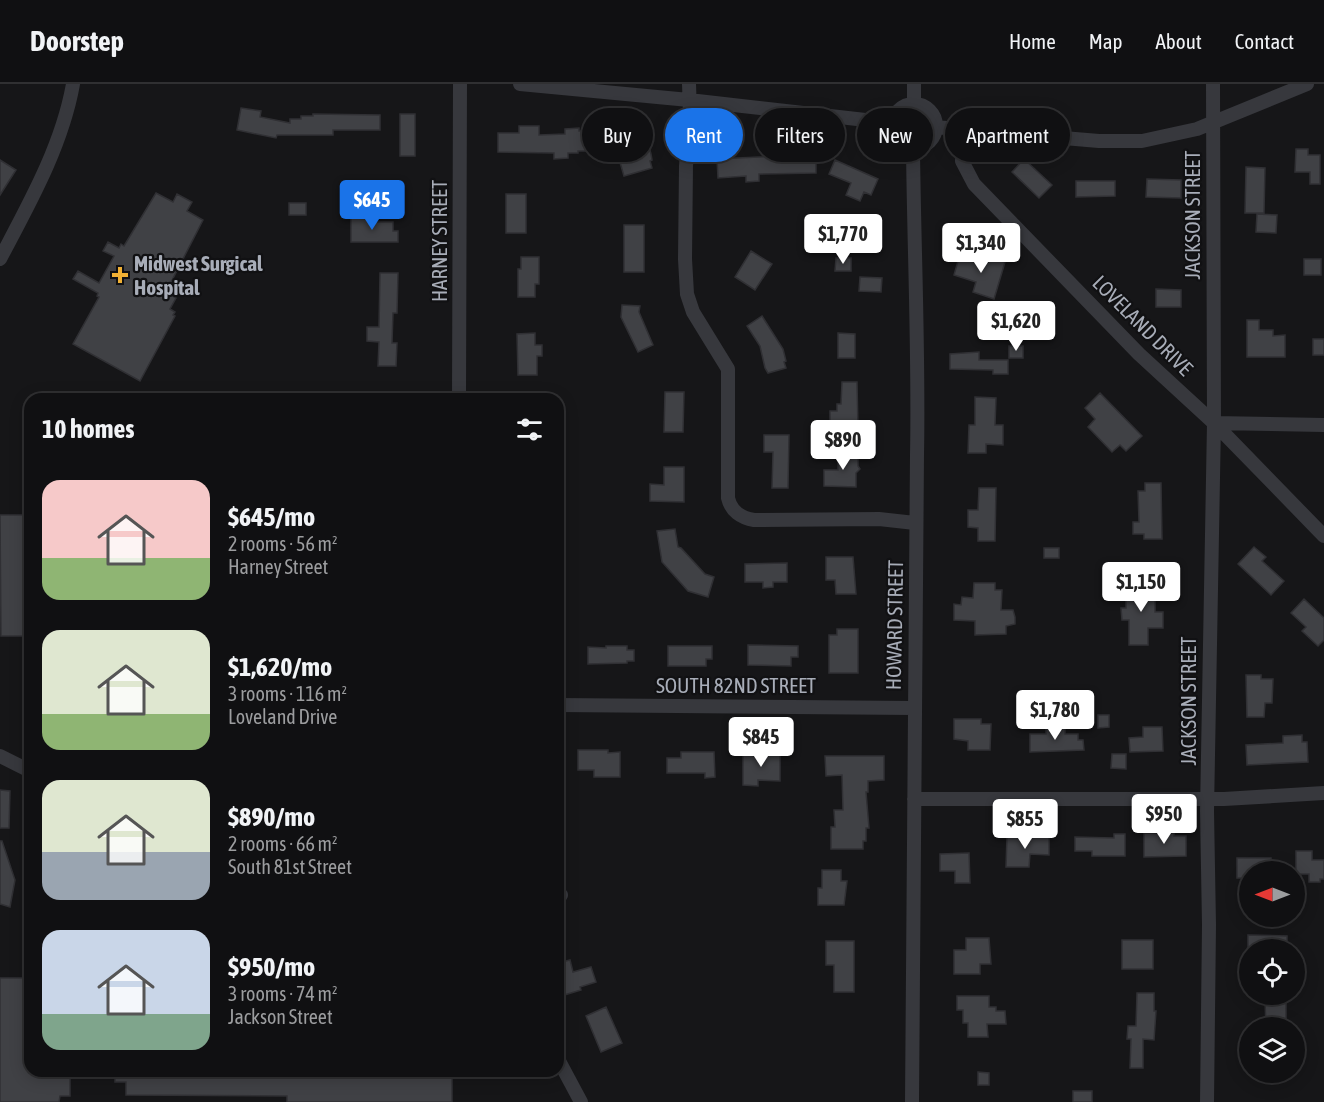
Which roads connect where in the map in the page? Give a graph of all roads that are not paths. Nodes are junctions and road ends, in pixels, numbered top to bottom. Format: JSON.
{"nodes":[{"id":1,"x":73,"y":84,"type":"edge"},
{"id":2,"x":460,"y":84,"type":"edge"},
{"id":3,"x":520,"y":84,"type":"edge"},
{"id":4,"x":689,"y":84,"type":"edge"},
{"id":5,"x":914,"y":84,"type":"edge"},
{"id":6,"x":1213,"y":84,"type":"edge"},
{"id":7,"x":1307,"y":84,"type":"edge"},
{"id":8,"x":689,"y":100,"type":"junction"},
{"id":9,"x":914,"y":104,"type":"junction"},
{"id":10,"x":903,"y":108,"type":"edge"},
{"id":11,"x":857,"y":119,"type":"edge"},
{"id":12,"x":1213,"y":123,"type":"junction"},
{"id":13,"x":935,"y":127,"type":"junction"},
{"id":14,"x":945,"y":128,"type":"edge"},
{"id":15,"x":933,"y":134,"type":"edge"},
{"id":16,"x":1070,"y":138,"type":"edge"},
{"id":17,"x":913,"y":162,"type":"edge"},
{"id":18,"x":963,"y":162,"type":"edge"},
{"id":19,"x":0,"y":259,"type":"edge"},
{"id":20,"x":459,"y":393,"type":"edge"},
{"id":21,"x":1214,"y":423,"type":"junction"},
{"id":22,"x":1324,"y":425,"type":"edge"},
{"id":23,"x":915,"y":524,"type":"junction"},
{"id":24,"x":1324,"y":536,"type":"edge"},
{"id":25,"x":564,"y":705,"type":"edge"},
{"id":26,"x":913,"y":708,"type":"junction"},
{"id":27,"x":0,"y":756,"type":"edge"},
{"id":28,"x":24,"y":768,"type":"edge"},
{"id":29,"x":1324,"y":793,"type":"edge"},
{"id":30,"x":1208,"y":798,"type":"junction"},
{"id":31,"x":914,"y":799,"type":"junction"},
{"id":32,"x":564,"y":1070,"type":"edge"},
{"id":33,"x":581,"y":1102,"type":"edge"},
{"id":34,"x":912,"y":1102,"type":"edge"},
{"id":35,"x":1207,"y":1102,"type":"edge"}],
"edges":[{"from":1,"to":19,"type":"street"},
{"from":2,"to":20,"type":"street","name":"HARNEY STREET"},
{"from":3,"to":8,"type":"street"},
{"from":4,"to":8,"type":"street"},
{"from":5,"to":9,"type":"street"},
{"from":6,"to":12,"type":"street","name":"JACKSON STREET"},
{"from":7,"to":12,"type":"street"},
{"from":8,"to":11,"type":"street"},
{"from":8,"to":23,"type":"street"},
{"from":9,"to":10,"type":"street"},
{"from":9,"to":13,"type":"street"},
{"from":12,"to":16,"type":"street"},
{"from":12,"to":21,"type":"street","name":"JACKSON STREET"},
{"from":13,"to":14,"type":"street"},
{"from":13,"to":15,"type":"street"},
{"from":17,"to":23,"type":"street","name":"HOWARD STREET"},
{"from":18,"to":21,"type":"street","name":"LOVELAND DRIVE"},
{"from":21,"to":22,"type":"street"},
{"from":21,"to":24,"type":"street","name":"LOVELAND DRIVE"},
{"from":21,"to":30,"type":"street","name":"JACKSON STREET"},
{"from":23,"to":26,"type":"street","name":"HOWARD STREET"},
{"from":25,"to":26,"type":"street","name":"SOUTH 82ND STREET"},
{"from":26,"to":31,"type":"street","name":"HOWARD STREET"},
{"from":27,"to":28,"type":"street"},
{"from":29,"to":30,"type":"street"},
{"from":30,"to":31,"type":"street"},
{"from":30,"to":35,"type":"street","name":"JACKSON STREET"},
{"from":31,"to":34,"type":"street","name":"HOWARD STREET"},
{"from":32,"to":33,"type":"street"}]}
